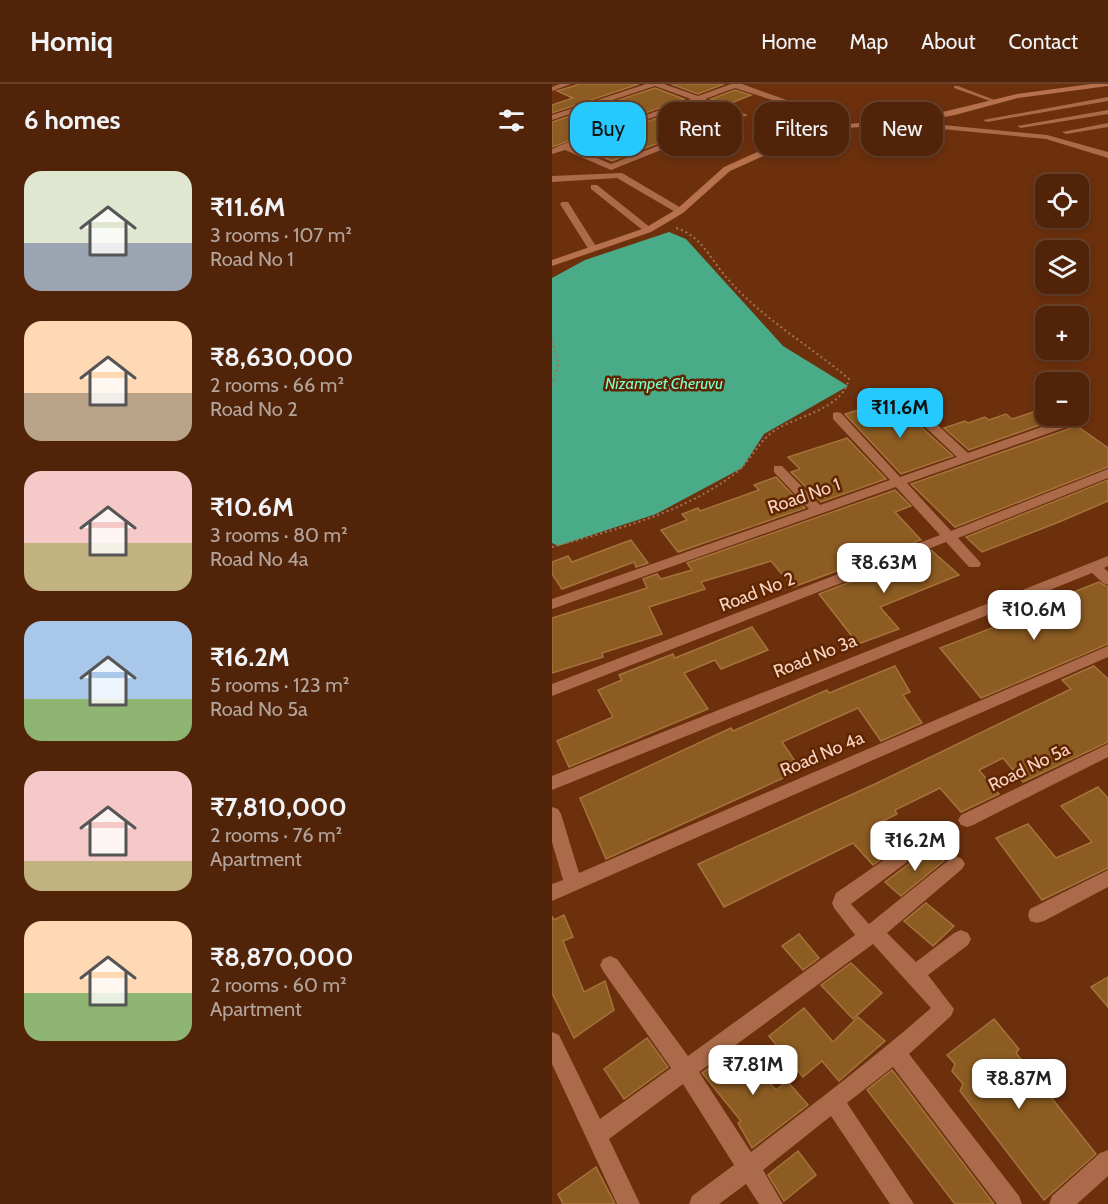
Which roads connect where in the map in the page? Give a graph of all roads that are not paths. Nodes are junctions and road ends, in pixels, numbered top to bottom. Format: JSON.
{"nodes":[{"id":1,"x":567,"y":84,"type":"edge"},
{"id":2,"x":655,"y":84,"type":"edge"},
{"id":3,"x":1108,"y":84,"type":"edge"},
{"id":4,"x":736,"y":85,"type":"edge"},
{"id":5,"x":956,"y":87,"type":"dead end"},
{"id":6,"x":552,"y":88,"type":"edge"},
{"id":7,"x":1025,"y":95,"type":"junction"},
{"id":8,"x":698,"y":99,"type":"junction"},
{"id":9,"x":1108,"y":99,"type":"edge"},
{"id":10,"x":788,"y":102,"type":"dead end"},
{"id":11,"x":995,"y":102,"type":"junction"},
{"id":12,"x":1044,"y":108,"type":"junction"},
{"id":13,"x":1108,"y":112,"type":"edge"},
{"id":14,"x":943,"y":114,"type":"edge"},
{"id":15,"x":552,"y":118,"type":"edge"},
{"id":16,"x":987,"y":120,"type":"dead end"},
{"id":17,"x":1061,"y":120,"type":"junction"},
{"id":18,"x":861,"y":125,"type":"edge"},
{"id":19,"x":1108,"y":125,"type":"edge"},
{"id":20,"x":1021,"y":126,"type":"dead end"},
{"id":21,"x":943,"y":127,"type":"edge"},
{"id":22,"x":1066,"y":132,"type":"dead end"},
{"id":23,"x":564,"y":147,"type":"junction"},
{"id":24,"x":552,"y":152,"type":"edge"},
{"id":25,"x":1108,"y":155,"type":"edge"},
{"id":26,"x":552,"y":179,"type":"edge"},
{"id":27,"x":594,"y":188,"type":"dead end"},
{"id":28,"x":565,"y":204,"type":"dead end"},
{"id":29,"x":680,"y":211,"type":"junction"},
{"id":30,"x":648,"y":230,"type":"junction"},
{"id":31,"x":592,"y":248,"type":"junction"},
{"id":32,"x":552,"y":263,"type":"edge"},
{"id":33,"x":837,"y":416,"type":"dead end"},
{"id":34,"x":926,"y":421,"type":"dead end"},
{"id":35,"x":1057,"y":426,"type":"edge"},
{"id":36,"x":966,"y":458,"type":"junction"},
{"id":37,"x":778,"y":470,"type":"dead end"},
{"id":38,"x":1108,"y":473,"type":"edge"},
{"id":39,"x":898,"y":482,"type":"junction"},
{"id":40,"x":818,"y":510,"type":"junction"},
{"id":41,"x":949,"y":537,"type":"junction"},
{"id":42,"x":1101,"y":563,"type":"edge"},
{"id":43,"x":974,"y":564,"type":"dead end"},
{"id":44,"x":1108,"y":580,"type":"edge"},
{"id":45,"x":552,"y":604,"type":"edge"},
{"id":46,"x":1108,"y":651,"type":"edge"},
{"id":47,"x":552,"y":690,"type":"edge"},
{"id":48,"x":1108,"y":750,"type":"edge"},
{"id":49,"x":552,"y":783,"type":"edge"},
{"id":50,"x":552,"y":814,"type":"edge"},
{"id":51,"x":967,"y":820,"type":"dead end"},
{"id":52,"x":936,"y":831,"type":"dead end"},
{"id":53,"x":956,"y":864,"type":"dead end"},
{"id":54,"x":1108,"y":878,"type":"edge"},
{"id":55,"x":574,"y":884,"type":"junction"},
{"id":56,"x":552,"y":893,"type":"edge"},
{"id":57,"x":1037,"y":915,"type":"dead end"},
{"id":58,"x":871,"y":934,"type":"junction"},
{"id":59,"x":961,"y":939,"type":"dead end"},
{"id":60,"x":610,"y":965,"type":"dead end"},
{"id":61,"x":915,"y":974,"type":"junction"},
{"id":62,"x":552,"y":1042,"type":"edge"},
{"id":63,"x":896,"y":1053,"type":"junction"},
{"id":64,"x":686,"y":1071,"type":"junction"},
{"id":65,"x":832,"y":1100,"type":"junction"},
{"id":66,"x":596,"y":1135,"type":"junction"},
{"id":67,"x":1108,"y":1161,"type":"edge"},
{"id":68,"x":749,"y":1168,"type":"junction"},
{"id":69,"x":629,"y":1204,"type":"edge"},
{"id":70,"x":700,"y":1204,"type":"edge"},
{"id":71,"x":772,"y":1204,"type":"edge"},
{"id":72,"x":903,"y":1204,"type":"edge"},
{"id":73,"x":1011,"y":1204,"type":"edge"},
{"id":74,"x":1060,"y":1204,"type":"edge"}],
"edges":[{"from":1,"to":6,"type":"street"},
{"from":2,"to":8,"type":"street"},
{"from":2,"to":15,"type":"street"},
{"from":3,"to":7,"type":"street"},
{"from":4,"to":8,"type":"street"},
{"from":4,"to":10,"type":"street"},
{"from":5,"to":11,"type":"lane"},
{"from":7,"to":11,"type":"street"},
{"from":7,"to":12,"type":"street"},
{"from":8,"to":23,"type":"street"},
{"from":8,"to":23,"type":"street"},
{"from":9,"to":12,"type":"street"},
{"from":11,"to":14,"type":"street"},
{"from":12,"to":16,"type":"street"},
{"from":12,"to":17,"type":"street"},
{"from":13,"to":17,"type":"street"},
{"from":17,"to":20,"type":"street"},
{"from":18,"to":29,"type":"street"},
{"from":19,"to":22,"type":"street"},
{"from":21,"to":25,"type":"street"},
{"from":23,"to":24,"type":"street"},
{"from":26,"to":29,"type":"street"},
{"from":27,"to":30,"type":"street"},
{"from":28,"to":31,"type":"street"},
{"from":29,"to":30,"type":"street"},
{"from":30,"to":31,"type":"street"},
{"from":31,"to":32,"type":"street"},
{"from":33,"to":39,"type":"street"},
{"from":34,"to":36,"type":"street"},
{"from":35,"to":36,"type":"street","name":"Road No 1"},
{"from":36,"to":39,"type":"street","name":"Road No 1"},
{"from":37,"to":40,"type":"street"},
{"from":38,"to":41,"type":"street","name":"Road No 2"},
{"from":39,"to":40,"type":"street","name":"Road No 1"},
{"from":39,"to":41,"type":"street"},
{"from":40,"to":45,"type":"street","name":"Road No 1"},
{"from":41,"to":43,"type":"street"},
{"from":41,"to":47,"type":"street","name":"Road No 2"},
{"from":42,"to":44,"type":"street"},
{"from":42,"to":49,"type":"street","name":"Road No 3a"},
{"from":46,"to":55,"type":"street","name":"Road No 4a"},
{"from":48,"to":51,"type":"street","name":"Road No 5a"},
{"from":50,"to":55,"type":"street"},
{"from":52,"to":58,"type":"street"},
{"from":53,"to":58,"type":"street"},
{"from":54,"to":57,"type":"street"},
{"from":55,"to":56,"type":"street","name":"Road No 4a"},
{"from":58,"to":61,"type":"street"},
{"from":58,"to":64,"type":"street"},
{"from":59,"to":61,"type":"street"},
{"from":60,"to":64,"type":"street"},
{"from":61,"to":63,"type":"street"},
{"from":62,"to":66,"type":"street"},
{"from":63,"to":65,"type":"street"},
{"from":63,"to":73,"type":"street"},
{"from":64,"to":66,"type":"street"},
{"from":64,"to":68,"type":"street"},
{"from":65,"to":68,"type":"street"},
{"from":65,"to":72,"type":"street"},
{"from":66,"to":69,"type":"street"},
{"from":67,"to":74,"type":"street"},
{"from":68,"to":70,"type":"street"},
{"from":68,"to":71,"type":"street"}]}
